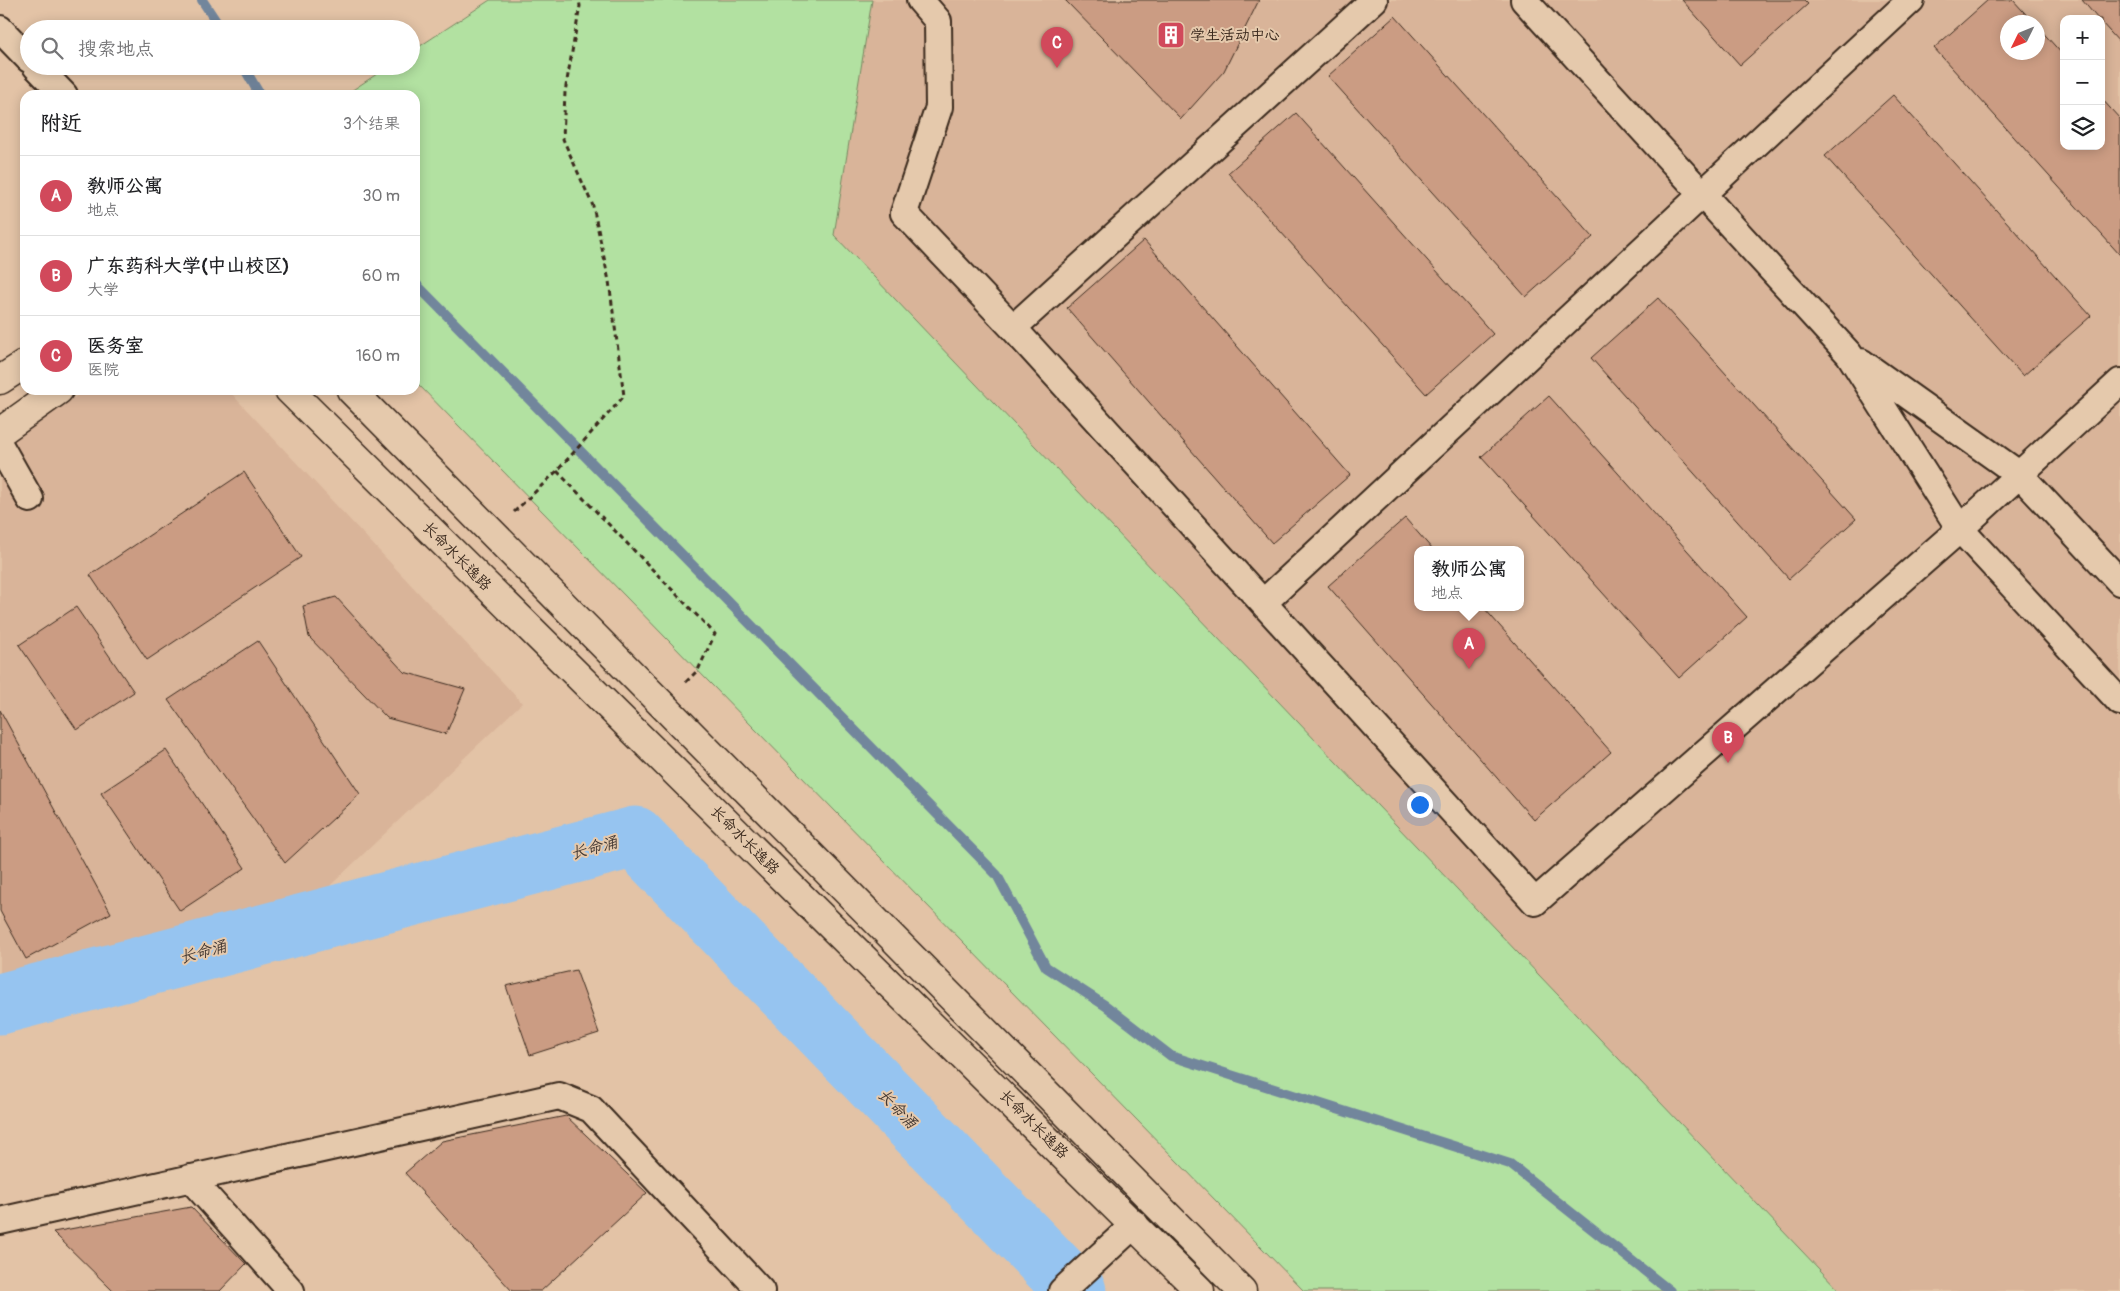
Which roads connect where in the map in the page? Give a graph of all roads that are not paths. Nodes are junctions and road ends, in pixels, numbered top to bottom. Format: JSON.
{"nodes":[{"id":1,"x":920,"y":0,"type":"edge"},
{"id":2,"x":1374,"y":0,"type":"edge"},
{"id":3,"x":1524,"y":0,"type":"edge"},
{"id":4,"x":1911,"y":0,"type":"edge"},
{"id":5,"x":0,"y":29,"type":"edge"},
{"id":6,"x":20,"y":49,"type":"edge"},
{"id":7,"x":45,"y":75,"type":"edge"},
{"id":8,"x":59,"y":90,"type":"edge"},
{"id":9,"x":1702,"y":194,"type":"junction"},
{"id":10,"x":1012,"y":328,"type":"junction"},
{"id":11,"x":1850,"y":354,"type":"junction"},
{"id":12,"x":20,"y":367,"type":"edge"},
{"id":13,"x":0,"y":380,"type":"edge"},
{"id":14,"x":2120,"y":382,"type":"edge"},
{"id":15,"x":52,"y":395,"type":"edge"},
{"id":16,"x":294,"y":395,"type":"edge"},
{"id":17,"x":356,"y":395,"type":"edge"},
{"id":18,"x":0,"y":432,"type":"edge"},
{"id":19,"x":0,"y":446,"type":"edge"},
{"id":20,"x":2020,"y":475,"type":"junction"},
{"id":21,"x":30,"y":499,"type":"dead end"},
{"id":22,"x":1960,"y":528,"type":"junction"},
{"id":23,"x":2120,"y":582,"type":"edge"},
{"id":24,"x":1263,"y":603,"type":"junction"},
{"id":25,"x":2120,"y":702,"type":"edge"},
{"id":26,"x":190,"y":1178,"type":"junction"},
{"id":27,"x":0,"y":1221,"type":"edge"},
{"id":28,"x":1135,"y":1224,"type":"junction"},
{"id":29,"x":1071,"y":1283,"type":"edge"},
{"id":30,"x":291,"y":1291,"type":"edge"},
{"id":31,"x":761,"y":1291,"type":"edge"},
{"id":32,"x":1200,"y":1291,"type":"edge"},
{"id":33,"x":1242,"y":1291,"type":"edge"}],
"edges":[{"from":1,"to":10,"type":"street"},
{"from":2,"to":10,"type":"street"},
{"from":3,"to":9,"type":"street"},
{"from":4,"to":9,"type":"street"},
{"from":5,"to":6,"type":"street"},
{"from":7,"to":8,"type":"street"},
{"from":9,"to":11,"type":"street"},
{"from":9,"to":24,"type":"street"},
{"from":10,"to":24,"type":"street"},
{"from":11,"to":20,"type":"street"},
{"from":11,"to":22,"type":"street"},
{"from":12,"to":13,"type":"street"},
{"from":14,"to":20,"type":"street"},
{"from":15,"to":18,"type":"street"},
{"from":16,"to":28,"type":"street","name":"长命水长逸路"},
{"from":17,"to":33,"type":"street","name":"长命水长逸路"},
{"from":19,"to":21,"type":"street"},
{"from":20,"to":22,"type":"street"},
{"from":20,"to":23,"type":"street"},
{"from":22,"to":24,"type":"street"},
{"from":22,"to":25,"type":"street"},
{"from":26,"to":27,"type":"street"},
{"from":26,"to":30,"type":"street"},
{"from":26,"to":31,"type":"street"},
{"from":28,"to":29,"type":"street"},
{"from":28,"to":32,"type":"street","name":"长命水长逸路"}]}
